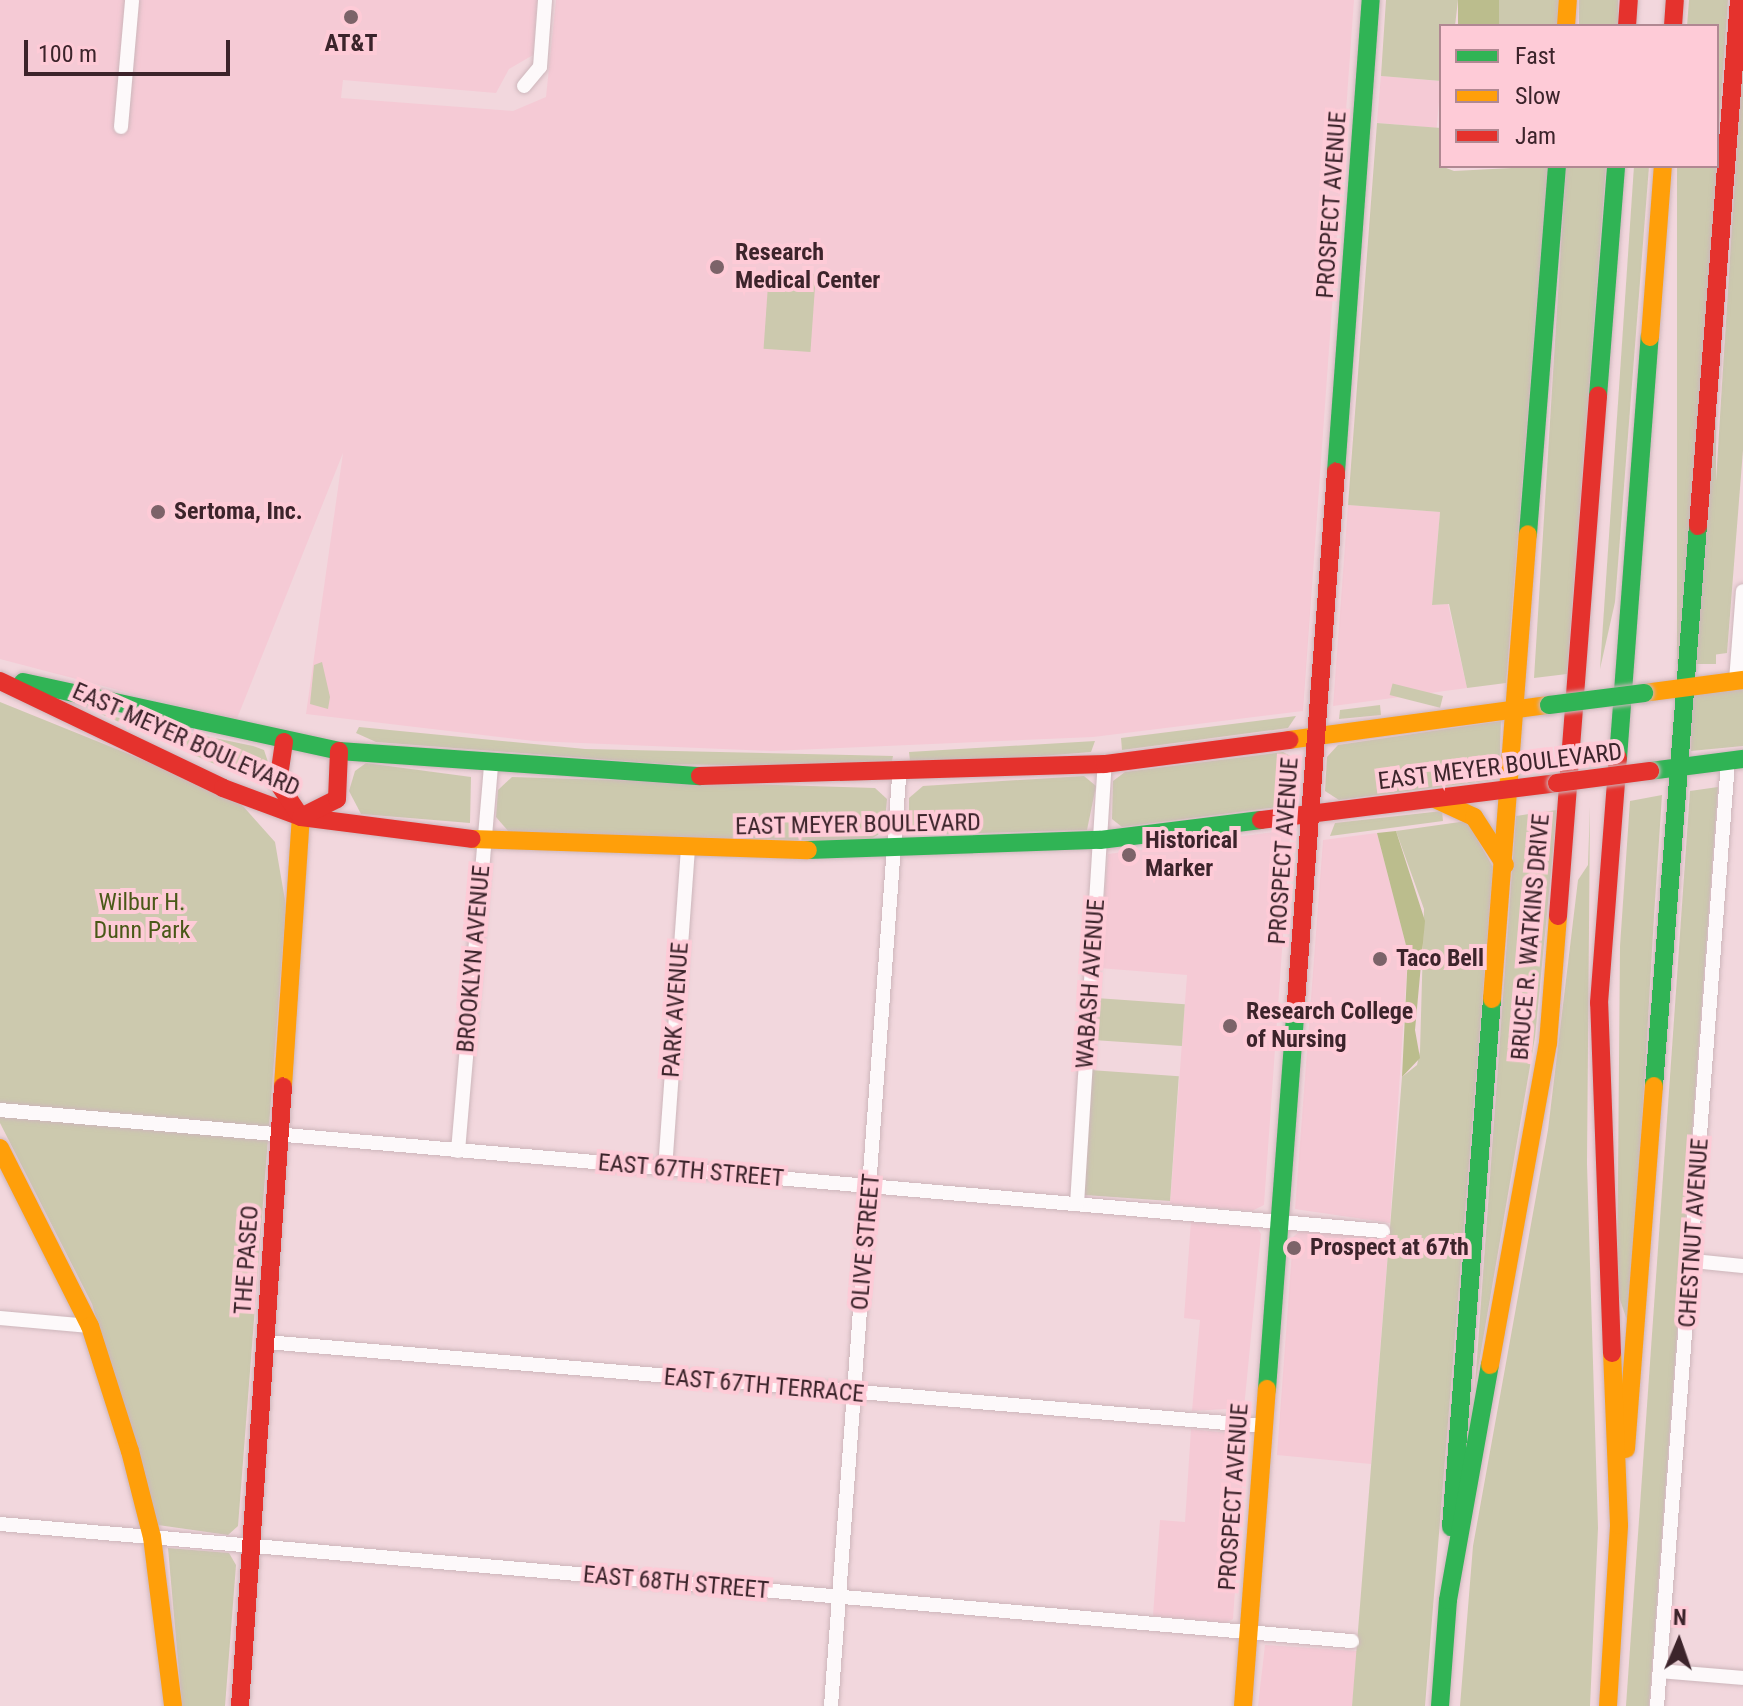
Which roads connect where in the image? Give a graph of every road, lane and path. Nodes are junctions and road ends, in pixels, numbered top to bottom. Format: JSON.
{"nodes":[{"id":1,"x":132,"y":0,"type":"edge"},
{"id":2,"x":545,"y":0,"type":"edge"},
{"id":3,"x":1371,"y":0,"type":"edge"},
{"id":4,"x":1568,"y":0,"type":"edge"},
{"id":5,"x":1629,"y":0,"type":"edge"},
{"id":6,"x":1675,"y":0,"type":"edge"},
{"id":7,"x":1739,"y":0,"type":"edge"},
{"id":8,"x":1740,"y":20,"type":"edge"},
{"id":9,"x":1566,"y":24,"type":"edge"},
{"id":10,"x":1627,"y":24,"type":"edge"},
{"id":11,"x":1673,"y":24,"type":"edge"},
{"id":12,"x":524,"y":86,"type":"dead end"},
{"id":13,"x":121,"y":127,"type":"dead end"},
{"id":14,"x":1557,"y":168,"type":"edge"},
{"id":15,"x":1616,"y":168,"type":"edge"},
{"id":16,"x":1663,"y":168,"type":"edge"},
{"id":17,"x":1743,"y":591,"type":"edge"},
{"id":18,"x":0,"y":678,"type":"edge"},
{"id":19,"x":1740,"y":680,"type":"edge"},
{"id":20,"x":1684,"y":688,"type":"junction"},
{"id":21,"x":1518,"y":708,"type":"junction"},
{"id":22,"x":1316,"y":738,"type":"junction"},
{"id":23,"x":284,"y":742,"type":"junction"},
{"id":24,"x":339,"y":751,"type":"junction"},
{"id":25,"x":1736,"y":760,"type":"edge"},
{"id":26,"x":1105,"y":764,"type":"junction"},
{"id":27,"x":491,"y":766,"type":"junction"},
{"id":28,"x":1678,"y":767,"type":"junction"},
{"id":29,"x":899,"y":777,"type":"junction"},
{"id":30,"x":1510,"y":789,"type":"junction"},
{"id":31,"x":1435,"y":799,"type":"junction"},
{"id":32,"x":1310,"y":815,"type":"junction"},
{"id":33,"x":301,"y":817,"type":"junction"},
{"id":34,"x":1100,"y":840,"type":"junction"},
{"id":35,"x":484,"y":841,"type":"junction"},
{"id":36,"x":688,"y":852,"type":"junction"},
{"id":37,"x":894,"y":852,"type":"junction"},
{"id":38,"x":1505,"y":865,"type":"junction"},
{"id":39,"x":0,"y":1110,"type":"edge"},
{"id":40,"x":280,"y":1137,"type":"junction"},
{"id":41,"x":0,"y":1148,"type":"edge"},
{"id":42,"x":458,"y":1151,"type":"junction"},
{"id":43,"x":665,"y":1169,"type":"junction"},
{"id":44,"x":871,"y":1186,"type":"junction"},
{"id":45,"x":1077,"y":1204,"type":"junction"},
{"id":46,"x":1279,"y":1221,"type":"junction"},
{"id":47,"x":1383,"y":1231,"type":"dead end"},
{"id":48,"x":1693,"y":1261,"type":"junction"},
{"id":49,"x":1743,"y":1266,"type":"edge"},
{"id":50,"x":0,"y":1318,"type":"edge"},
{"id":51,"x":90,"y":1326,"type":"junction"},
{"id":52,"x":266,"y":1342,"type":"junction"},
{"id":53,"x":853,"y":1394,"type":"junction"},
{"id":54,"x":1263,"y":1426,"type":"junction"},
{"id":55,"x":0,"y":1524,"type":"edge"},
{"id":56,"x":1619,"y":1525,"type":"junction"},
{"id":57,"x":152,"y":1537,"type":"junction"},
{"id":58,"x":254,"y":1547,"type":"junction"},
{"id":59,"x":839,"y":1598,"type":"junction"},
{"id":60,"x":1448,"y":1600,"type":"junction"},
{"id":61,"x":1249,"y":1633,"type":"junction"},
{"id":62,"x":1352,"y":1641,"type":"dead end"},
{"id":63,"x":1660,"y":1671,"type":"junction"},
{"id":64,"x":1743,"y":1678,"type":"edge"},
{"id":65,"x":173,"y":1706,"type":"edge"},
{"id":66,"x":240,"y":1706,"type":"edge"},
{"id":67,"x":831,"y":1706,"type":"edge"},
{"id":68,"x":1243,"y":1706,"type":"edge"},
{"id":69,"x":1440,"y":1706,"type":"edge"},
{"id":70,"x":1608,"y":1706,"type":"edge"},
{"id":71,"x":1657,"y":1706,"type":"edge"}],
"edges":[{"from":1,"to":13,"type":"street"},
{"from":2,"to":12,"type":"street"},
{"from":3,"to":22,"type":"main road","name":"PROSPECT AVENUE"},
{"from":4,"to":9,"type":"main road"},
{"from":5,"to":10,"type":"main road"},
{"from":6,"to":11,"type":"main road"},
{"from":7,"to":8,"type":"main road"},
{"from":8,"to":20,"type":"main road"},
{"from":14,"to":21,"type":"main road"},
{"from":15,"to":60,"type":"main road","name":"BRUCE R. WATKINS DRIVE"},
{"from":16,"to":56,"type":"main road"},
{"from":17,"to":19,"type":"street"},
{"from":18,"to":23,"type":"main road","name":"EAST MEYER BOULEVARD"},
{"from":18,"to":33,"type":"main road","name":"EAST MEYER BOULEVARD"},
{"from":19,"to":20,"type":"main road","name":"EAST MEYER BOULEVARD"},
{"from":20,"to":21,"type":"main road","name":"EAST MEYER BOULEVARD","bridge":true},
{"from":20,"to":28,"type":"main road"},
{"from":21,"to":22,"type":"main road","name":"EAST MEYER BOULEVARD"},
{"from":21,"to":30,"type":"main road"},
{"from":22,"to":26,"type":"main road","name":"EAST MEYER BOULEVARD"},
{"from":22,"to":32,"type":"main road","name":"PROSPECT AVENUE"},
{"from":23,"to":24,"type":"main road","name":"EAST MEYER BOULEVARD"},
{"from":23,"to":33,"type":"main road"},
{"from":24,"to":27,"type":"main road","name":"EAST MEYER BOULEVARD"},
{"from":24,"to":33,"type":"main road"},
{"from":25,"to":28,"type":"main road","name":"EAST MEYER BOULEVARD"},
{"from":25,"to":48,"type":"street","name":"CHESTNUT AVENUE"},
{"from":26,"to":29,"type":"main road","name":"EAST MEYER BOULEVARD"},
{"from":26,"to":34,"type":"street","name":"WABASH AVENUE"},
{"from":27,"to":29,"type":"main road","name":"EAST MEYER BOULEVARD"},
{"from":27,"to":35,"type":"street","name":"BROOKLYN AVENUE"},
{"from":28,"to":30,"type":"main road","name":"EAST MEYER BOULEVARD","bridge":true},
{"from":28,"to":56,"type":"main road"},
{"from":29,"to":37,"type":"street","name":"OLIVE STREET"},
{"from":30,"to":31,"type":"main road","name":"EAST MEYER BOULEVARD"},
{"from":30,"to":38,"type":"main road"},
{"from":31,"to":32,"type":"main road","name":"EAST MEYER BOULEVARD"},
{"from":31,"to":38,"type":"main road"},
{"from":32,"to":34,"type":"main road","name":"EAST MEYER BOULEVARD"},
{"from":32,"to":46,"type":"main road","name":"PROSPECT AVENUE"},
{"from":33,"to":35,"type":"main road","name":"EAST MEYER BOULEVARD"},
{"from":33,"to":40,"type":"main road","name":"THE PASEO"},
{"from":34,"to":37,"type":"main road","name":"EAST MEYER BOULEVARD"},
{"from":34,"to":45,"type":"street","name":"WABASH AVENUE"},
{"from":35,"to":36,"type":"main road","name":"EAST MEYER BOULEVARD"},
{"from":35,"to":42,"type":"street","name":"BROOKLYN AVENUE"},
{"from":36,"to":37,"type":"main road","name":"EAST MEYER BOULEVARD"},
{"from":36,"to":43,"type":"street","name":"PARK AVENUE"},
{"from":37,"to":44,"type":"street","name":"OLIVE STREET"},
{"from":38,"to":60,"type":"main road"},
{"from":39,"to":40,"type":"street","name":"EAST 67TH STREET"},
{"from":40,"to":42,"type":"street","name":"EAST 67TH STREET"},
{"from":40,"to":52,"type":"main road","name":"THE PASEO"},
{"from":41,"to":51,"type":"main road"},
{"from":42,"to":43,"type":"street","name":"EAST 67TH STREET"},
{"from":43,"to":44,"type":"street","name":"EAST 67TH STREET"},
{"from":44,"to":45,"type":"street","name":"EAST 67TH STREET"},
{"from":44,"to":53,"type":"street","name":"OLIVE STREET"},
{"from":45,"to":46,"type":"street","name":"EAST 67TH STREET"},
{"from":46,"to":47,"type":"street","name":"EAST 67TH STREET"},
{"from":46,"to":54,"type":"main road","name":"PROSPECT AVENUE"},
{"from":48,"to":49,"type":"street"},
{"from":48,"to":63,"type":"street","name":"CHESTNUT AVENUE"},
{"from":50,"to":51,"type":"street"},
{"from":51,"to":57,"type":"main road"},
{"from":52,"to":53,"type":"street","name":"EAST 67TH TERRACE"},
{"from":52,"to":58,"type":"main road","name":"THE PASEO"},
{"from":53,"to":54,"type":"street","name":"EAST 67TH TERRACE"},
{"from":53,"to":59,"type":"street","name":"OLIVE STREET"},
{"from":54,"to":61,"type":"main road","name":"PROSPECT AVENUE"},
{"from":55,"to":57,"type":"street","name":"EAST 68TH STREET"},
{"from":56,"to":70,"type":"main road"},
{"from":57,"to":58,"type":"street","name":"EAST 68TH STREET"},
{"from":57,"to":65,"type":"main road"},
{"from":58,"to":59,"type":"street","name":"EAST 68TH STREET"},
{"from":58,"to":66,"type":"main road","name":"THE PASEO"},
{"from":59,"to":61,"type":"street","name":"EAST 68TH STREET"},
{"from":59,"to":67,"type":"street","name":"OLIVE STREET"},
{"from":60,"to":69,"type":"main road","name":"BRUCE R. WATKINS DRIVE"},
{"from":61,"to":62,"type":"street","name":"EAST 68TH STREET"},
{"from":61,"to":68,"type":"main road","name":"PROSPECT AVENUE"},
{"from":63,"to":64,"type":"street"},
{"from":63,"to":71,"type":"street","name":"CHESTNUT AVENUE"}]}
